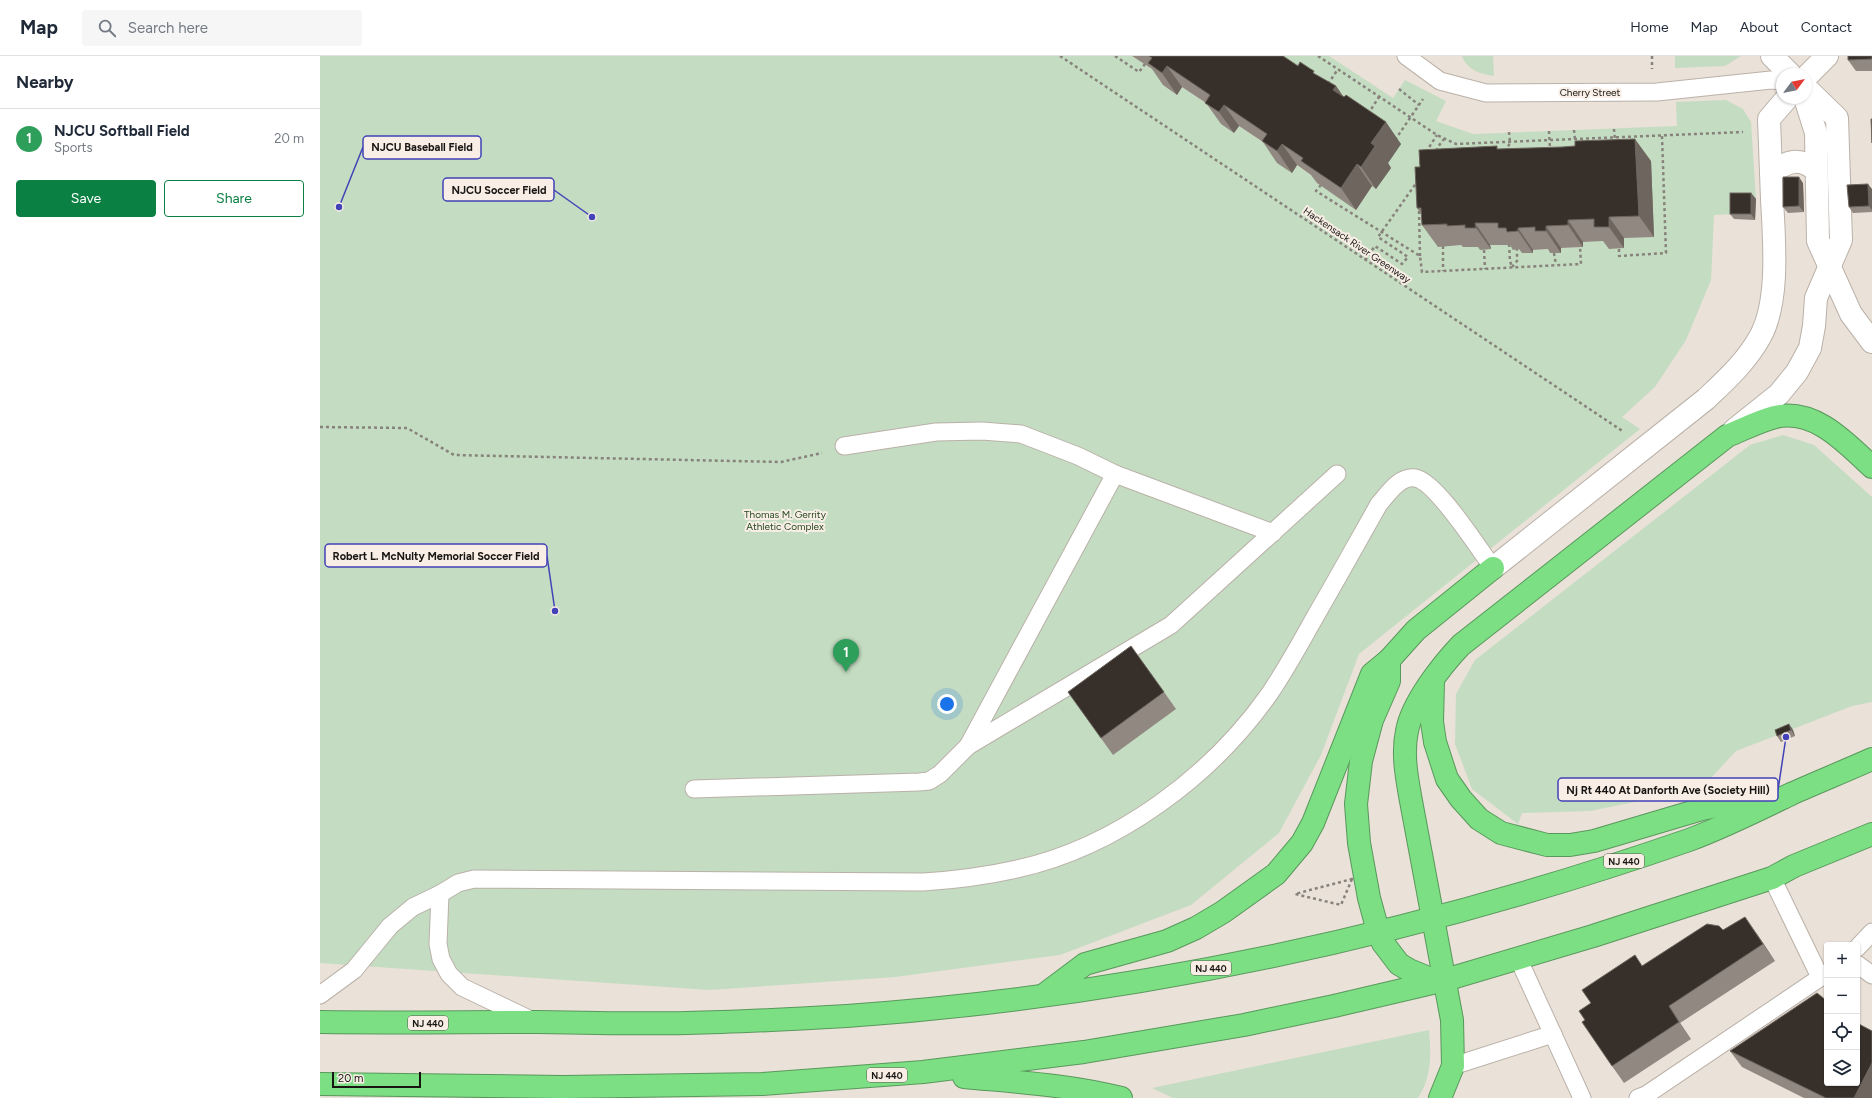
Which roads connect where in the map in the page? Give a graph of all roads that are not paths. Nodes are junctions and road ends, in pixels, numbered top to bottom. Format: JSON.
{"nodes":[{"id":1,"x":1772,"y":56,"type":"edge"},
{"id":2,"x":1827,"y":56,"type":"edge"},
{"id":3,"x":1416,"y":59,"type":"edge"},
{"id":4,"x":1784,"y":68,"type":"edge"},
{"id":5,"x":1812,"y":72,"type":"edge"},
{"id":6,"x":1776,"y":80,"type":"edge"},
{"id":7,"x":1812,"y":94,"type":"edge"},
{"id":8,"x":1782,"y":104,"type":"edge"},
{"id":9,"x":1807,"y":104,"type":"edge"},
{"id":10,"x":1816,"y":170,"type":"junction"},
{"id":11,"x":1770,"y":172,"type":"junction"},
{"id":12,"x":1829,"y":267,"type":"junction"},
{"id":13,"x":1872,"y":342,"type":"edge"},
{"id":14,"x":1727,"y":436,"type":"junction"},
{"id":15,"x":844,"y":446,"type":"road end"},
{"id":16,"x":1872,"y":466,"type":"edge"},
{"id":17,"x":1114,"y":474,"type":"junction"},
{"id":18,"x":1337,"y":474,"type":"dead end"},
{"id":19,"x":1273,"y":533,"type":"junction"},
{"id":20,"x":1493,"y":568,"type":"junction"},
{"id":21,"x":1389,"y":660,"type":"junction"},
{"id":22,"x":1433,"y":680,"type":"junction"},
{"id":23,"x":968,"y":746,"type":"junction"},
{"id":24,"x":1872,"y":760,"type":"edge"},
{"id":25,"x":1807,"y":787,"type":"junction"},
{"id":26,"x":694,"y":789,"type":"dead end"},
{"id":27,"x":1872,"y":834,"type":"edge"},
{"id":28,"x":1772,"y":878,"type":"junction"},
{"id":29,"x":440,"y":894,"type":"junction"},
{"id":30,"x":1433,"y":917,"type":"junction"},
{"id":31,"x":1378,"y":931,"type":"junction"},
{"id":32,"x":1872,"y":932,"type":"edge"},
{"id":33,"x":1860,"y":945,"type":"edge"},
{"id":34,"x":1518,"y":958,"type":"junction"},
{"id":35,"x":1860,"y":966,"type":"edge"},
{"id":36,"x":1824,"y":975,"type":"edge"},
{"id":37,"x":1872,"y":975,"type":"edge"},
{"id":38,"x":1445,"y":980,"type":"junction"},
{"id":39,"x":320,"y":995,"type":"edge"},
{"id":40,"x":1043,"y":995,"type":"junction"},
{"id":41,"x":320,"y":1022,"type":"edge"},
{"id":42,"x":536,"y":1022,"type":"junction"},
{"id":43,"x":1553,"y":1034,"type":"junction"},
{"id":44,"x":1453,"y":1066,"type":"junction"},
{"id":45,"x":923,"y":1072,"type":"junction"},
{"id":46,"x":320,"y":1084,"type":"edge"},
{"id":47,"x":563,"y":1093,"type":"edge"},
{"id":48,"x":1121,"y":1098,"type":"edge"},
{"id":49,"x":1440,"y":1098,"type":"edge"},
{"id":50,"x":1582,"y":1098,"type":"edge"},
{"id":51,"x":1638,"y":1098,"type":"edge"}],
"edges":[{"from":1,"to":4,"type":"street"},
{"from":2,"to":5,"type":"street"},
{"from":3,"to":6,"type":"lane","name":"Cherry Street"},
{"from":7,"to":12,"type":"street"},
{"from":8,"to":11,"type":"street"},
{"from":9,"to":10,"type":"street"},
{"from":10,"to":11,"type":"street"},
{"from":10,"to":12,"type":"street"},
{"from":11,"to":20,"type":"street"},
{"from":12,"to":13,"type":"street"},
{"from":12,"to":14,"type":"street"},
{"from":14,"to":16,"type":"highway"},
{"from":14,"to":22,"type":"highway"},
{"from":15,"to":17,"type":"lane"},
{"from":17,"to":19,"type":"lane"},
{"from":17,"to":23,"type":"lane"},
{"from":18,"to":19,"type":"lane"},
{"from":19,"to":23,"type":"lane"},
{"from":20,"to":21,"type":"highway"},
{"from":20,"to":29,"type":"lane"},
{"from":21,"to":31,"type":"highway"},
{"from":21,"to":40,"type":"highway"},
{"from":22,"to":25,"type":"highway"},
{"from":22,"to":30,"type":"highway"},
{"from":23,"to":26,"type":"lane"},
{"from":24,"to":25,"type":"highway","number":"NJ 440"},
{"from":25,"to":30,"type":"highway","number":"NJ 440"},
{"from":27,"to":28,"type":"highway","number":"NJ 440"},
{"from":28,"to":34,"type":"highway","number":"NJ 440"},
{"from":28,"to":36,"type":"lane"},
{"from":29,"to":39,"type":"lane"},
{"from":29,"to":42,"type":"lane"},
{"from":30,"to":31,"type":"highway","number":"NJ 440"},
{"from":30,"to":38,"type":"highway"},
{"from":31,"to":38,"type":"highway"},
{"from":31,"to":40,"type":"highway","number":"NJ 440"},
{"from":32,"to":33,"type":"lane"},
{"from":34,"to":38,"type":"highway","number":"NJ 440"},
{"from":34,"to":43,"type":"lane"},
{"from":35,"to":37,"type":"lane"},
{"from":36,"to":51,"type":"lane"},
{"from":38,"to":44,"type":"highway"},
{"from":38,"to":45,"type":"highway","number":"NJ 440"},
{"from":40,"to":42,"type":"highway","number":"NJ 440"},
{"from":41,"to":42,"type":"highway","number":"NJ 440"},
{"from":43,"to":44,"type":"lane"},
{"from":43,"to":50,"type":"lane"},
{"from":44,"to":49,"type":"highway"},
{"from":45,"to":47,"type":"highway","number":"NJ 440"},
{"from":45,"to":48,"type":"highway"},
{"from":46,"to":47,"type":"highway","number":"NJ 440"}]}
